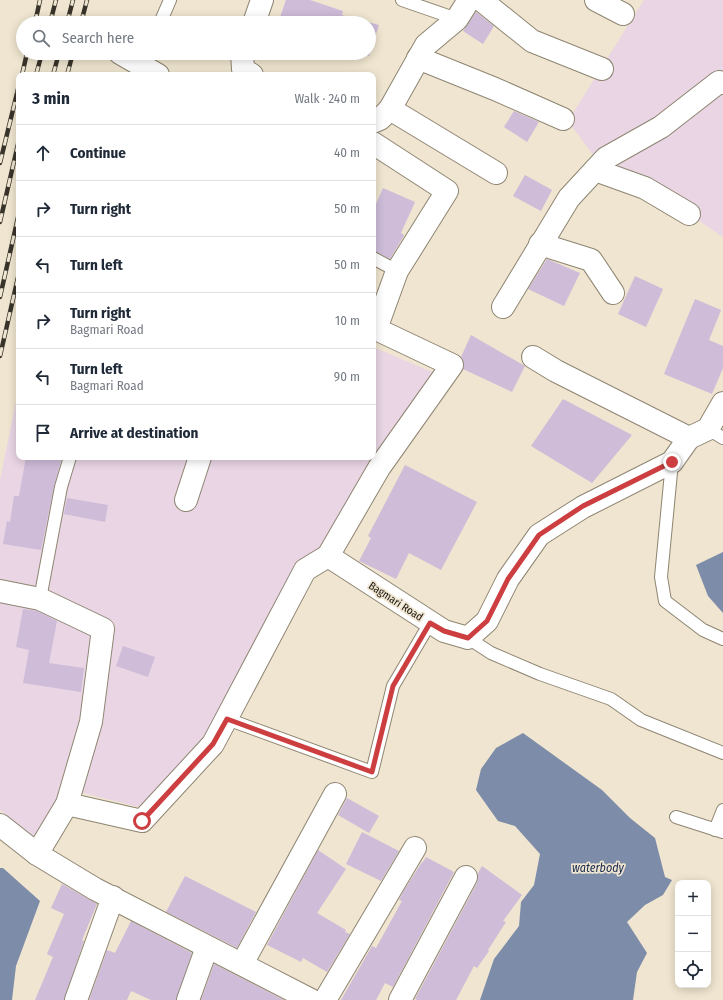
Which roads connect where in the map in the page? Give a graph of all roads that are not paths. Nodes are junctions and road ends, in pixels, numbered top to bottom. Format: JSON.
{"nodes":[{"id":1,"x":170,"y":0,"type":"edge"},
{"id":2,"x":262,"y":0,"type":"edge"},
{"id":3,"x":402,"y":0,"type":"edge"},
{"id":4,"x":469,"y":0,"type":"edge"},
{"id":5,"x":481,"y":0,"type":"edge"},
{"id":6,"x":596,"y":0,"type":"edge"},
{"id":7,"x":623,"y":14,"type":"dead end"},
{"id":8,"x":163,"y":16,"type":"edge"},
{"id":9,"x":256,"y":16,"type":"edge"},
{"id":10,"x":457,"y":19,"type":"junction"},
{"id":11,"x":418,"y":58,"type":"junction"},
{"id":12,"x":133,"y":60,"type":"edge"},
{"id":13,"x":242,"y":60,"type":"edge"},
{"id":14,"x":147,"y":68,"type":"edge"},
{"id":15,"x":602,"y":69,"type":"dead end"},
{"id":16,"x":248,"y":72,"type":"edge"},
{"id":17,"x":723,"y":83,"type":"edge"},
{"id":18,"x":390,"y":109,"type":"junction"},
{"id":19,"x":563,"y":119,"type":"dead end"},
{"id":20,"x":376,"y":121,"type":"edge"},
{"id":21,"x":376,"y":145,"type":"edge"},
{"id":22,"x":595,"y":170,"type":"junction"},
{"id":23,"x":496,"y":173,"type":"dead end"},
{"id":24,"x":689,"y":214,"type":"dead end"},
{"id":25,"x":540,"y":244,"type":"junction"},
{"id":26,"x":376,"y":260,"type":"edge"},
{"id":27,"x":397,"y":271,"type":"junction"},
{"id":28,"x":613,"y":293,"type":"dead end"},
{"id":29,"x":503,"y":306,"type":"dead end"},
{"id":30,"x":376,"y":318,"type":"edge"},
{"id":31,"x":533,"y":357,"type":"dead end"},
{"id":32,"x":723,"y":403,"type":"edge"},
{"id":33,"x":716,"y":433,"type":"edge"},
{"id":34,"x":689,"y":438,"type":"junction"},
{"id":35,"x":378,"y":459,"type":"edge"},
{"id":36,"x":69,"y":460,"type":"edge"},
{"id":37,"x":199,"y":460,"type":"edge"},
{"id":38,"x":672,"y":462,"type":"junction"},
{"id":39,"x":186,"y":500,"type":"dead end"},
{"id":40,"x":328,"y":556,"type":"junction"},
{"id":41,"x":0,"y":591,"type":"edge"},
{"id":42,"x":40,"y":599,"type":"junction"},
{"id":43,"x":430,"y":623,"type":"junction"},
{"id":44,"x":468,"y":638,"type":"junction"},
{"id":45,"x":723,"y":639,"type":"edge"},
{"id":46,"x":227,"y":719,"type":"junction"},
{"id":47,"x":723,"y":753,"type":"edge"},
{"id":48,"x":335,"y":794,"type":"dead end"},
{"id":49,"x":67,"y":804,"type":"junction"},
{"id":50,"x":723,"y":810,"type":"edge"},
{"id":51,"x":676,"y":817,"type":"dead end"},
{"id":52,"x":0,"y":825,"type":"edge"},
{"id":53,"x":719,"y":831,"type":"edge"},
{"id":54,"x":415,"y":848,"type":"dead end"},
{"id":55,"x":37,"y":854,"type":"junction"},
{"id":56,"x":466,"y":878,"type":"dead end"},
{"id":57,"x":113,"y":897,"type":"junction"},
{"id":58,"x":207,"y":947,"type":"junction"},
{"id":59,"x":242,"y":964,"type":"junction"},
{"id":60,"x":76,"y":1000,"type":"edge"},
{"id":61,"x":188,"y":1000,"type":"edge"},
{"id":62,"x":310,"y":1000,"type":"edge"},
{"id":63,"x":325,"y":1000,"type":"edge"},
{"id":64,"x":400,"y":1000,"type":"edge"}],
"edges":[{"from":1,"to":8,"type":"lane"},
{"from":2,"to":9,"type":"street"},
{"from":3,"to":10,"type":"lane"},
{"from":4,"to":10,"type":"street"},
{"from":5,"to":15,"type":"street"},
{"from":6,"to":7,"type":"street"},
{"from":10,"to":11,"type":"street"},
{"from":11,"to":18,"type":"street"},
{"from":11,"to":19,"type":"street"},
{"from":12,"to":14,"type":"street"},
{"from":13,"to":16,"type":"street"},
{"from":17,"to":22,"type":"street"},
{"from":18,"to":20,"type":"street"},
{"from":18,"to":23,"type":"street"},
{"from":21,"to":27,"type":"street"},
{"from":22,"to":24,"type":"street"},
{"from":22,"to":25,"type":"street"},
{"from":25,"to":28,"type":"street"},
{"from":25,"to":29,"type":"street"},
{"from":26,"to":27,"type":"lane"},
{"from":27,"to":30,"type":"street"},
{"from":30,"to":35,"type":"street"},
{"from":31,"to":34,"type":"street"},
{"from":32,"to":33,"type":"street"},
{"from":33,"to":34,"type":"street"},
{"from":34,"to":38,"type":"street"},
{"from":35,"to":40,"type":"street"},
{"from":36,"to":42,"type":"lane"},
{"from":37,"to":39,"type":"street"},
{"from":38,"to":44,"type":"street"},
{"from":38,"to":45,"type":"lane"},
{"from":40,"to":43,"type":"street","name":"Bagmari Road"},
{"from":40,"to":46,"type":"street"},
{"from":41,"to":42,"type":"street"},
{"from":42,"to":49,"type":"street"},
{"from":43,"to":44,"type":"street","name":"Bagmari Road"},
{"from":43,"to":46,"type":"lane"},
{"from":44,"to":47,"type":"lane"},
{"from":46,"to":49,"type":"street"},
{"from":48,"to":59,"type":"street"},
{"from":49,"to":55,"type":"street"},
{"from":50,"to":53,"type":"lane"},
{"from":51,"to":53,"type":"lane"},
{"from":52,"to":55,"type":"street"},
{"from":54,"to":63,"type":"street"},
{"from":55,"to":57,"type":"street"},
{"from":56,"to":64,"type":"street"},
{"from":57,"to":58,"type":"street"},
{"from":57,"to":60,"type":"street"},
{"from":58,"to":59,"type":"street"},
{"from":58,"to":61,"type":"street"},
{"from":59,"to":62,"type":"street"}]}
